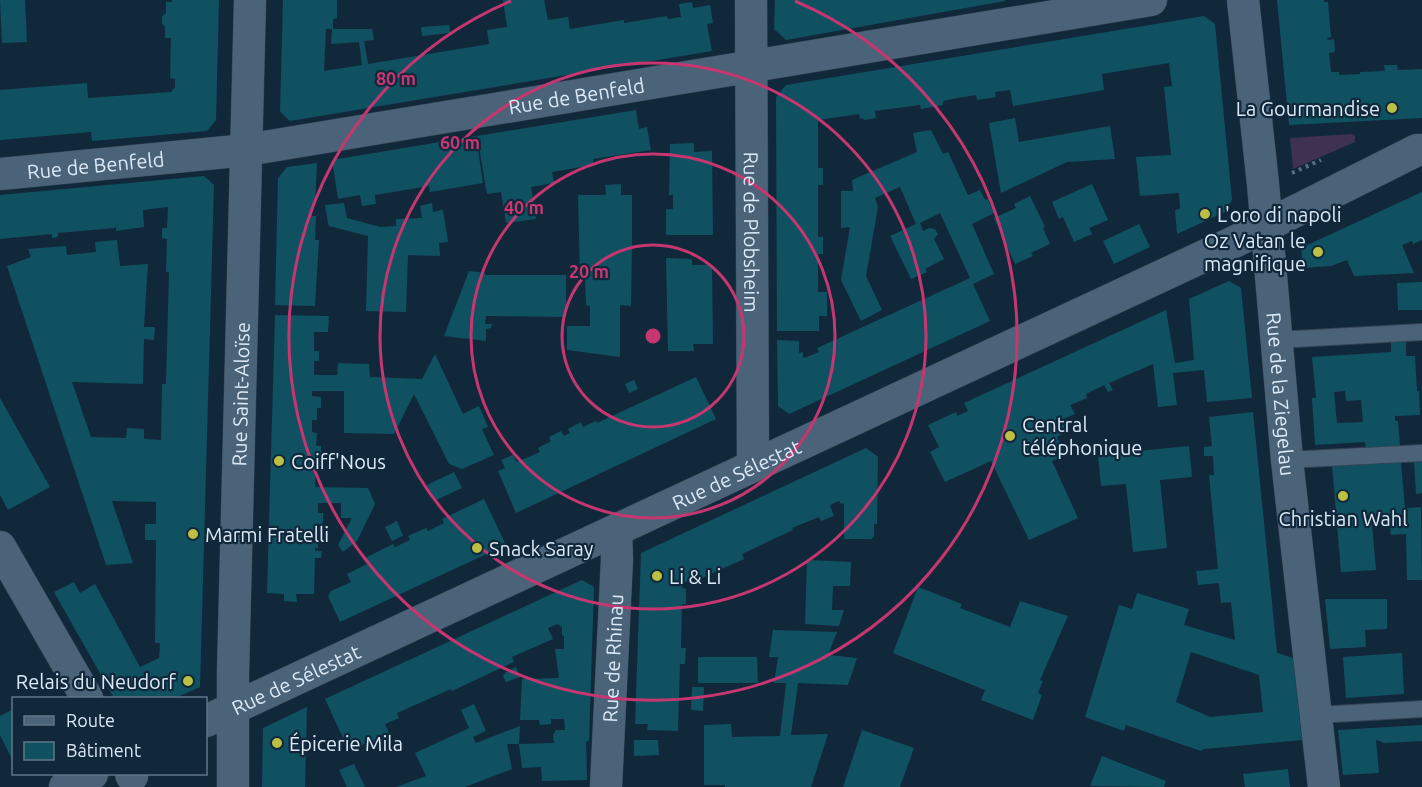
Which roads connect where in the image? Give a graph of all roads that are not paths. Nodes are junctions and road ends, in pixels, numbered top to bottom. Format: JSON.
{"nodes":[{"id":1,"x":250,"y":0,"type":"edge"},
{"id":2,"x":751,"y":0,"type":"edge"},
{"id":3,"x":1152,"y":0,"type":"edge"},
{"id":4,"x":1243,"y":0,"type":"edge"},
{"id":5,"x":751,"y":66,"type":"junction"},
{"id":6,"x":247,"y":150,"type":"junction"},
{"id":7,"x":1422,"y":150,"type":"edge"},
{"id":8,"x":0,"y":174,"type":"edge"},
{"id":9,"x":1266,"y":226,"type":"junction"},
{"id":10,"x":1422,"y":332,"type":"edge"},
{"id":11,"x":1277,"y":340,"type":"junction"},
{"id":12,"x":1422,"y":453,"type":"edge"},
{"id":13,"x":1287,"y":460,"type":"junction"},
{"id":14,"x":753,"y":466,"type":"junction"},
{"id":15,"x":616,"y":530,"type":"junction"},
{"id":16,"x":0,"y":547,"type":"edge"},
{"id":17,"x":86,"y":697,"type":"edge"},
{"id":18,"x":234,"y":708,"type":"junction"},
{"id":19,"x":1422,"y":710,"type":"edge"},
{"id":20,"x":1317,"y":715,"type":"junction"},
{"id":21,"x":207,"y":721,"type":"edge"},
{"id":22,"x":90,"y":775,"type":"edge"},
{"id":23,"x":65,"y":787,"type":"edge"},
{"id":24,"x":234,"y":787,"type":"edge"},
{"id":25,"x":606,"y":787,"type":"edge"},
{"id":26,"x":1324,"y":787,"type":"edge"}],
"edges":[{"from":1,"to":6,"type":"street","name":"Rue Saint-Aloïse"},
{"from":2,"to":5,"type":"street","name":"Rue de Plobsheim"},
{"from":3,"to":5,"type":"street","name":"Rue de Benfeld"},
{"from":4,"to":9,"type":"street","name":"Rue de la Ziegelau"},
{"from":5,"to":6,"type":"street","name":"Rue de Benfeld"},
{"from":5,"to":14,"type":"street","name":"Rue de Plobsheim"},
{"from":6,"to":8,"type":"street","name":"Rue de Benfeld"},
{"from":6,"to":18,"type":"street","name":"Rue Saint-Aloïse"},
{"from":7,"to":9,"type":"street","name":"Rue de Sélestat"},
{"from":9,"to":11,"type":"street","name":"Rue de la Ziegelau"},
{"from":9,"to":14,"type":"street","name":"Rue de Sélestat"},
{"from":10,"to":11,"type":"lane"},
{"from":11,"to":13,"type":"street","name":"Rue de la Ziegelau"},
{"from":12,"to":13,"type":"lane"},
{"from":13,"to":20,"type":"street","name":"Rue de la Ziegelau"},
{"from":14,"to":15,"type":"street","name":"Rue de Sélestat"},
{"from":15,"to":18,"type":"street","name":"Rue de Sélestat"},
{"from":15,"to":25,"type":"street","name":"Rue de Rhinau"},
{"from":16,"to":17,"type":"street"},
{"from":18,"to":21,"type":"street","name":"Rue de Sélestat"},
{"from":18,"to":24,"type":"street","name":"Rue Saint-Aloïse"},
{"from":19,"to":20,"type":"lane"},
{"from":20,"to":26,"type":"street","name":"Rue de la Ziegelau"},
{"from":22,"to":23,"type":"street"}]}
